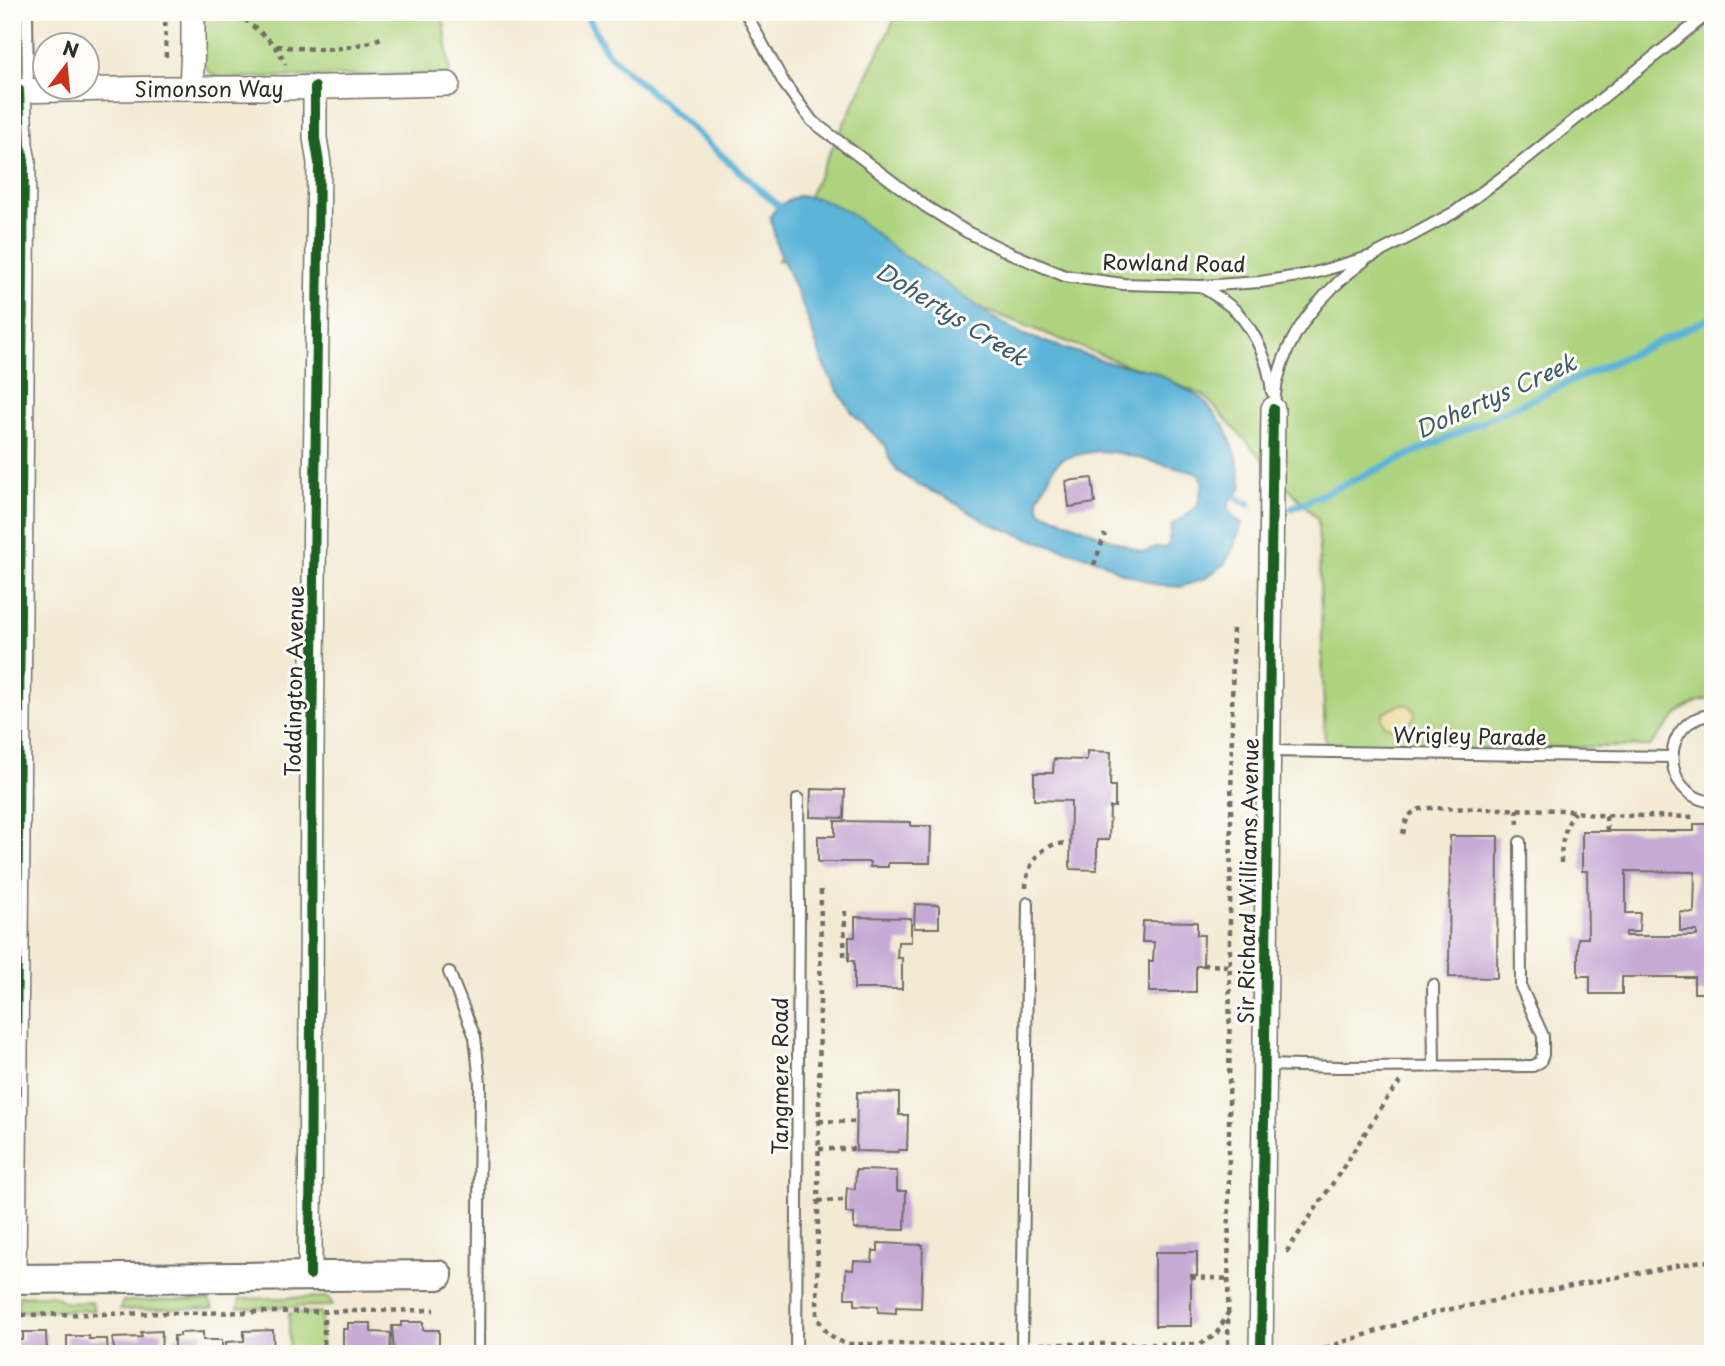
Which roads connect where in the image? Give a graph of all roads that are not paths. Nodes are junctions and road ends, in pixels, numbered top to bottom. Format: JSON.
{"nodes":[{"id":1,"x":27,"y":12,"type":"edge"},
{"id":2,"x":193,"y":12,"type":"edge"},
{"id":3,"x":745,"y":12,"type":"edge"},
{"id":4,"x":1710,"y":12,"type":"edge"},
{"id":5,"x":448,"y":85,"type":"dead end"},
{"id":6,"x":315,"y":87,"type":"junction"},
{"id":7,"x":191,"y":88,"type":"junction"},
{"id":8,"x":20,"y":90,"type":"edge"},
{"id":9,"x":1372,"y":256,"type":"junction"},
{"id":10,"x":1201,"y":286,"type":"junction"},
{"id":11,"x":17,"y":386,"type":"edge"},
{"id":12,"x":1273,"y":408,"type":"junction"},
{"id":13,"x":16,"y":680,"type":"edge"},
{"id":14,"x":1713,"y":715,"type":"edge"},
{"id":15,"x":1268,"y":751,"type":"junction"},
{"id":16,"x":1672,"y":757,"type":"junction"},
{"id":17,"x":798,"y":799,"type":"dead end"},
{"id":18,"x":1713,"y":802,"type":"edge"},
{"id":19,"x":1520,"y":842,"type":"dead end"},
{"id":20,"x":1028,"y":903,"type":"road end"},
{"id":21,"x":449,"y":972,"type":"dead end"},
{"id":22,"x":14,"y":975,"type":"edge"},
{"id":23,"x":1433,"y":985,"type":"dead end"},
{"id":24,"x":1265,"y":1065,"type":"junction"},
{"id":25,"x":1434,"y":1066,"type":"junction"},
{"id":26,"x":310,"y":1275,"type":"junction"},
{"id":27,"x":438,"y":1275,"type":"dead end"},
{"id":28,"x":13,"y":1279,"type":"edge"},
{"id":29,"x":1024,"y":1349,"type":"edge"},
{"id":30,"x":478,"y":1354,"type":"edge"},
{"id":31,"x":796,"y":1354,"type":"edge"},
{"id":32,"x":1261,"y":1354,"type":"edge"}],
"edges":[{"from":1,"to":8,"type":"lane"},
{"from":2,"to":7,"type":"street"},
{"from":3,"to":10,"type":"lane","name":"Rowland Road"},
{"from":4,"to":9,"type":"lane","name":"Rowland Road"},
{"from":5,"to":6,"type":"street","name":"Simonson Way"},
{"from":6,"to":7,"type":"street","name":"Simonson Way"},
{"from":6,"to":26,"type":"street","name":"Toddington Avenue"},
{"from":7,"to":8,"type":"street","name":"Simonson Way"},
{"from":8,"to":11,"type":"street"},
{"from":9,"to":10,"type":"lane","name":"Rowland Road"},
{"from":9,"to":12,"type":"lane"},
{"from":10,"to":12,"type":"lane"},
{"from":11,"to":13,"type":"street"},
{"from":12,"to":15,"type":"street","name":"Sir Richard Williams Avenue"},
{"from":13,"to":22,"type":"street"},
{"from":14,"to":16,"type":"lane"},
{"from":15,"to":16,"type":"lane","name":"Wrigley Parade"},
{"from":15,"to":24,"type":"street","name":"Sir Richard Williams Avenue"},
{"from":16,"to":18,"type":"lane"},
{"from":17,"to":31,"type":"lane","name":"Tangmere Road"},
{"from":19,"to":25,"type":"lane"},
{"from":20,"to":29,"type":"lane"},
{"from":21,"to":30,"type":"lane"},
{"from":22,"to":28,"type":"street"},
{"from":23,"to":25,"type":"lane"},
{"from":24,"to":25,"type":"lane"},
{"from":24,"to":32,"type":"street","name":"Sir Richard Williams Avenue"},
{"from":26,"to":27,"type":"street"},
{"from":26,"to":28,"type":"street"}]}
